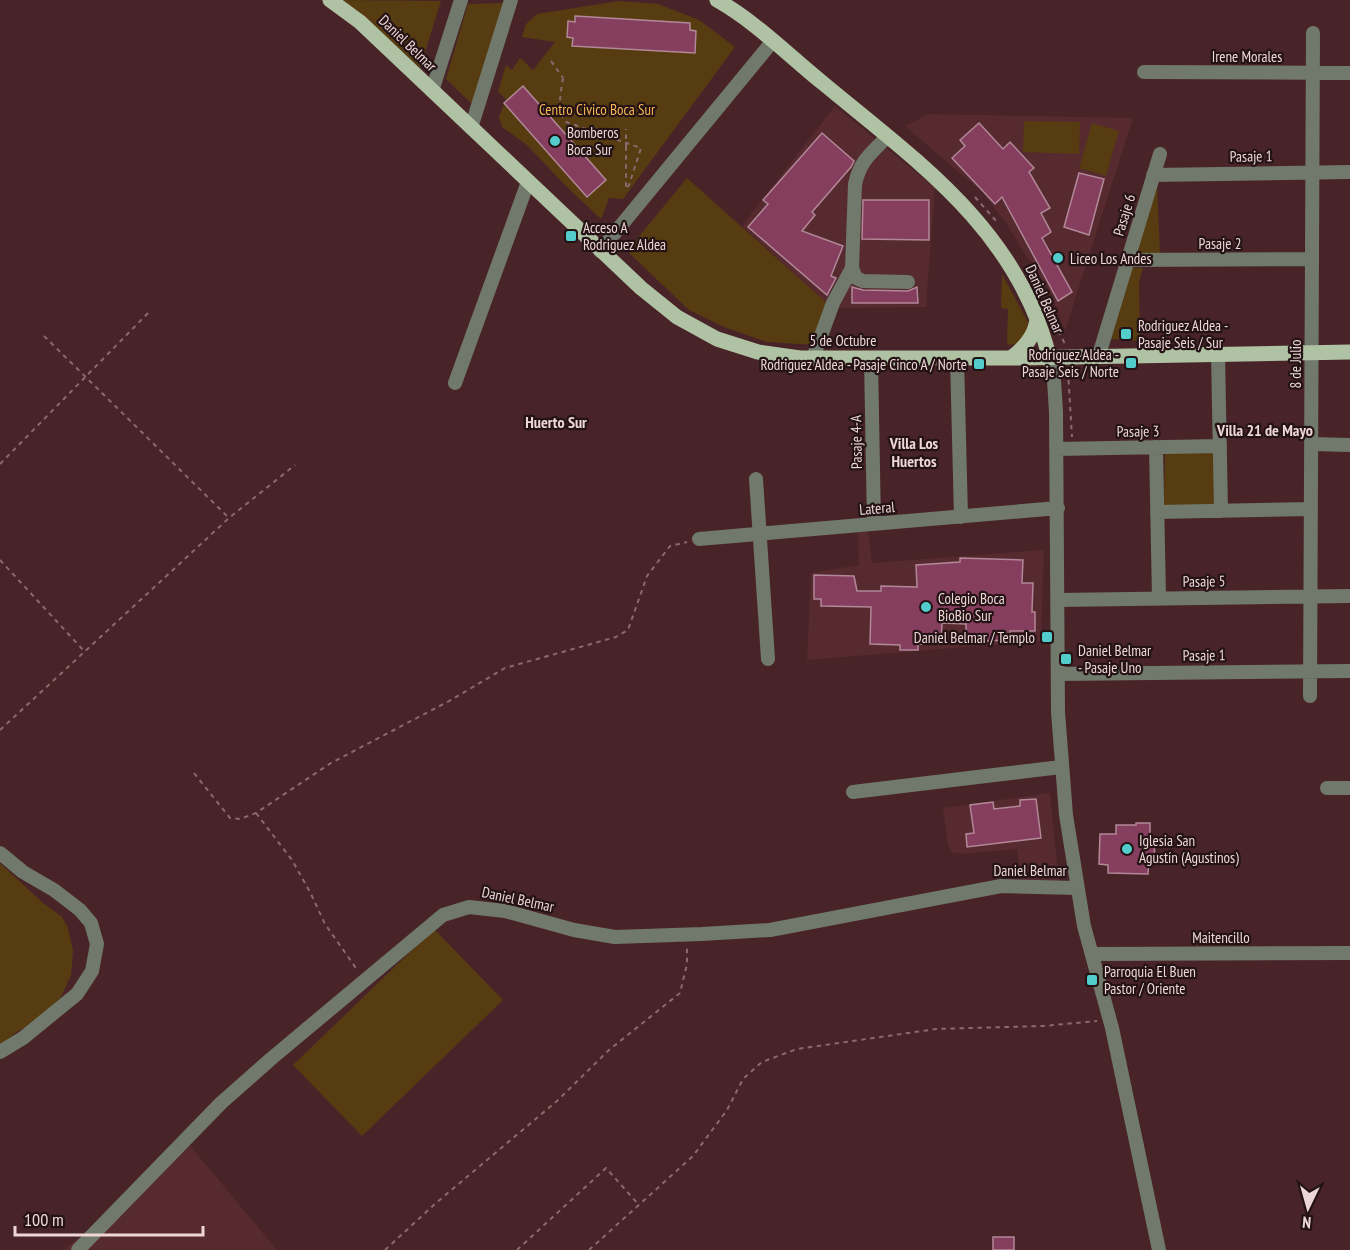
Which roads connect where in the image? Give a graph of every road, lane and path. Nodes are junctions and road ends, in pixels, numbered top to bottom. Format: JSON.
{"nodes":[{"id":1,"x":330,"y":0,"type":"edge"},
{"id":2,"x":461,"y":0,"type":"edge"},
{"id":3,"x":511,"y":0,"type":"edge"},
{"id":4,"x":717,"y":0,"type":"edge"},
{"id":5,"x":1313,"y":33,"type":"dead end"},
{"id":6,"x":772,"y":42,"type":"junction"},
{"id":7,"x":551,"y":60,"type":"dead end"},
{"id":8,"x":1144,"y":72,"type":"dead end"},
{"id":9,"x":1313,"y":73,"type":"junction"},
{"id":10,"x":1350,"y":73,"type":"edge"},
{"id":11,"x":432,"y":92,"type":"junction"},
{"id":12,"x":471,"y":128,"type":"junction"},
{"id":13,"x":626,"y":129,"type":"dead end"},
{"id":14,"x":887,"y":136,"type":"junction"},
{"id":15,"x":626,"y":143,"type":"junction"},
{"id":16,"x":1160,"y":154,"type":"dead end"},
{"id":17,"x":1312,"y":171,"type":"junction"},
{"id":18,"x":1350,"y":172,"type":"edge"},
{"id":19,"x":1153,"y":175,"type":"junction"},
{"id":20,"x":528,"y":182,"type":"junction"},
{"id":21,"x":600,"y":251,"type":"junction"},
{"id":22,"x":1312,"y":259,"type":"junction"},
{"id":23,"x":1127,"y":260,"type":"junction"},
{"id":24,"x":852,"y":268,"type":"junction"},
{"id":25,"x":908,"y":282,"type":"dead end"},
{"id":26,"x":150,"y":310,"type":"dead end"},
{"id":27,"x":1037,"y":319,"type":"junction"},
{"id":28,"x":44,"y":336,"type":"dead end"},
{"id":29,"x":1311,"y":352,"type":"junction"},
{"id":30,"x":1350,"y":352,"type":"edge"},
{"id":31,"x":1218,"y":354,"type":"junction"},
{"id":32,"x":1099,"y":355,"type":"junction"},
{"id":33,"x":1049,"y":356,"type":"junction"},
{"id":34,"x":813,"y":358,"type":"junction"},
{"id":35,"x":871,"y":358,"type":"junction"},
{"id":36,"x":957,"y":358,"type":"junction"},
{"id":37,"x":1011,"y":358,"type":"junction"},
{"id":38,"x":85,"y":377,"type":"junction"},
{"id":39,"x":455,"y":383,"type":"dead end"},
{"id":40,"x":1311,"y":444,"type":"junction"},
{"id":41,"x":1350,"y":445,"type":"edge"},
{"id":42,"x":1220,"y":446,"type":"junction"},
{"id":43,"x":1156,"y":447,"type":"junction"},
{"id":44,"x":1057,"y":449,"type":"junction"},
{"id":45,"x":0,"y":464,"type":"edge"},
{"id":46,"x":296,"y":465,"type":"dead end"},
{"id":47,"x":756,"y":479,"type":"dead end"},
{"id":48,"x":1058,"y":508,"type":"junction"},
{"id":49,"x":1311,"y":509,"type":"junction"},
{"id":50,"x":1221,"y":511,"type":"junction"},
{"id":51,"x":1157,"y":512,"type":"junction"},
{"id":52,"x":960,"y":517,"type":"junction"},
{"id":53,"x":229,"y":518,"type":"junction"},
{"id":54,"x":874,"y":524,"type":"junction"},
{"id":55,"x":759,"y":534,"type":"junction"},
{"id":56,"x":699,"y":539,"type":"joint"},
{"id":57,"x":0,"y":560,"type":"edge"},
{"id":58,"x":1311,"y":596,"type":"junction"},
{"id":59,"x":1350,"y":596,"type":"edge"},
{"id":60,"x":1159,"y":598,"type":"junction"},
{"id":61,"x":1058,"y":600,"type":"junction"},
{"id":62,"x":85,"y":652,"type":"junction"},
{"id":63,"x":768,"y":659,"type":"dead end"},
{"id":64,"x":1310,"y":670,"type":"junction"},
{"id":65,"x":1350,"y":670,"type":"edge"},
{"id":66,"x":1058,"y":674,"type":"junction"},
{"id":67,"x":1310,"y":696,"type":"dead end"},
{"id":68,"x":0,"y":730,"type":"edge"},
{"id":69,"x":1061,"y":767,"type":"junction"},
{"id":70,"x":194,"y":773,"type":"dead end"},
{"id":71,"x":1327,"y":788,"type":"dead end"},
{"id":72,"x":1350,"y":788,"type":"edge"},
{"id":73,"x":853,"y":792,"type":"dead end"},
{"id":74,"x":256,"y":813,"type":"junction"},
{"id":75,"x":0,"y":853,"type":"edge"},
{"id":76,"x":1077,"y":888,"type":"junction"},
{"id":77,"x":686,"y":934,"type":"junction"},
{"id":78,"x":1350,"y":953,"type":"edge"},
{"id":79,"x":1092,"y":954,"type":"junction"},
{"id":80,"x":364,"y":981,"type":"junction"},
{"id":81,"x":1110,"y":1019,"type":"junction"},
{"id":82,"x":0,"y":1052,"type":"edge"},
{"id":83,"x":639,"y":1205,"type":"junction"},
{"id":84,"x":78,"y":1250,"type":"edge"},
{"id":85,"x":385,"y":1250,"type":"edge"},
{"id":86,"x":517,"y":1250,"type":"edge"},
{"id":87,"x":589,"y":1250,"type":"edge"},
{"id":88,"x":1159,"y":1250,"type":"edge"}],
"edges":[{"from":1,"to":11,"type":"main road","name":"Daniel Belmar"},
{"from":2,"to":11,"type":"street"},
{"from":3,"to":12,"type":"street"},
{"from":4,"to":6,"type":"main road","name":"Daniel Belmar"},
{"from":5,"to":9,"type":"street","name":"8 de Julio"},
{"from":6,"to":14,"type":"main road","name":"Daniel Belmar"},
{"from":6,"to":21,"type":"street"},
{"from":7,"to":15,"type":"path","bridge":true},
{"from":8,"to":9,"type":"street","name":"Irene Morales"},
{"from":9,"to":10,"type":"street","name":"Irene Morales"},
{"from":9,"to":17,"type":"street","name":"8 de Julio"},
{"from":11,"to":12,"type":"main road","name":"5 de Octubre"},
{"from":12,"to":20,"type":"main road","name":"5 de Octubre"},
{"from":13,"to":15,"type":"path"},
{"from":14,"to":24,"type":"street"},
{"from":14,"to":27,"type":"main road","name":"Daniel Belmar"},
{"from":15,"to":15,"type":"path","bridge":true},
{"from":16,"to":19,"type":"street","name":"Pasaje 6"},
{"from":17,"to":18,"type":"street","name":"Pasaje 1"},
{"from":17,"to":19,"type":"street","name":"Pasaje 1"},
{"from":17,"to":22,"type":"street","name":"8 de Julio"},
{"from":19,"to":23,"type":"street","name":"Pasaje 6"},
{"from":20,"to":21,"type":"main road","name":"5 de Octubre"},
{"from":20,"to":39,"type":"street"},
{"from":21,"to":34,"type":"main road","name":"5 de Octubre"},
{"from":22,"to":23,"type":"street","name":"Pasaje 2"},
{"from":22,"to":29,"type":"street","name":"8 de Julio"},
{"from":23,"to":32,"type":"street","name":"Pasaje 6"},
{"from":24,"to":25,"type":"street"},
{"from":24,"to":34,"type":"street"},
{"from":26,"to":38,"type":"path"},
{"from":27,"to":33,"type":"main road","name":"Daniel Belmar"},
{"from":27,"to":37,"type":"main road"},
{"from":28,"to":38,"type":"path"},
{"from":29,"to":30,"type":"main road","name":"5 de Octubre"},
{"from":29,"to":31,"type":"main road","name":"5 de Octubre"},
{"from":29,"to":40,"type":"street","name":"8 de Julio"},
{"from":31,"to":32,"type":"main road","name":"5 de Octubre"},
{"from":31,"to":42,"type":"street"},
{"from":32,"to":33,"type":"main road","name":"5 de Octubre"},
{"from":33,"to":37,"type":"main road","name":"5 de Octubre"},
{"from":33,"to":44,"type":"street","name":"Daniel Belmar"},
{"from":34,"to":35,"type":"main road","name":"5 de Octubre"},
{"from":35,"to":36,"type":"main road","name":"5 de Octubre"},
{"from":35,"to":54,"type":"street","name":"Pasaje 4-A"},
{"from":36,"to":37,"type":"main road","name":"5 de Octubre"},
{"from":36,"to":52,"type":"street"},
{"from":38,"to":45,"type":"path"},
{"from":38,"to":53,"type":"path"},
{"from":40,"to":41,"type":"street"},
{"from":40,"to":49,"type":"street","name":"8 de Julio"},
{"from":42,"to":43,"type":"street","name":"Pasaje 3"},
{"from":42,"to":50,"type":"street"},
{"from":43,"to":44,"type":"street","name":"Pasaje 3"},
{"from":43,"to":51,"type":"street"},
{"from":44,"to":48,"type":"street","name":"Daniel Belmar"},
{"from":46,"to":53,"type":"path"},
{"from":47,"to":55,"type":"street"},
{"from":48,"to":52,"type":"street","name":"Lateral"},
{"from":48,"to":61,"type":"street","name":"Daniel Belmar"},
{"from":49,"to":50,"type":"street"},
{"from":49,"to":58,"type":"street","name":"8 de Julio"},
{"from":50,"to":51,"type":"street"},
{"from":51,"to":60,"type":"street"},
{"from":52,"to":54,"type":"street","name":"Lateral"},
{"from":53,"to":62,"type":"path"},
{"from":54,"to":55,"type":"street","name":"Lateral"},
{"from":55,"to":56,"type":"street","name":"Lateral"},
{"from":55,"to":63,"type":"street"},
{"from":56,"to":74,"type":"path"},
{"from":57,"to":62,"type":"path"},
{"from":58,"to":59,"type":"street","name":"Pasaje 5"},
{"from":58,"to":60,"type":"street","name":"Pasaje 5"},
{"from":58,"to":64,"type":"street","name":"8 de Julio"},
{"from":60,"to":61,"type":"street","name":"Pasaje 5"},
{"from":61,"to":66,"type":"street","name":"Daniel Belmar"},
{"from":62,"to":68,"type":"path"},
{"from":64,"to":65,"type":"street","name":"Pasaje 1"},
{"from":64,"to":66,"type":"street","name":"Pasaje 1"},
{"from":64,"to":67,"type":"street","name":"8 de Julio"},
{"from":66,"to":69,"type":"street","name":"Daniel Belmar"},
{"from":69,"to":73,"type":"street"},
{"from":69,"to":76,"type":"street","name":"Daniel Belmar"},
{"from":70,"to":74,"type":"path"},
{"from":71,"to":72,"type":"street"},
{"from":74,"to":80,"type":"path"},
{"from":75,"to":82,"type":"street"},
{"from":76,"to":77,"type":"street","name":"Daniel Belmar"},
{"from":76,"to":79,"type":"street","name":"Daniel Belmar"},
{"from":77,"to":80,"type":"street","name":"Daniel Belmar"},
{"from":77,"to":85,"type":"path"},
{"from":78,"to":79,"type":"street","name":"Maitencillo"},
{"from":79,"to":81,"type":"street","name":"Daniel Belmar"},
{"from":80,"to":84,"type":"street","name":"Daniel Belmar"},
{"from":81,"to":83,"type":"path"},
{"from":81,"to":88,"type":"street","name":"Daniel Belmar"},
{"from":83,"to":86,"type":"path"},
{"from":83,"to":87,"type":"path"}]}
